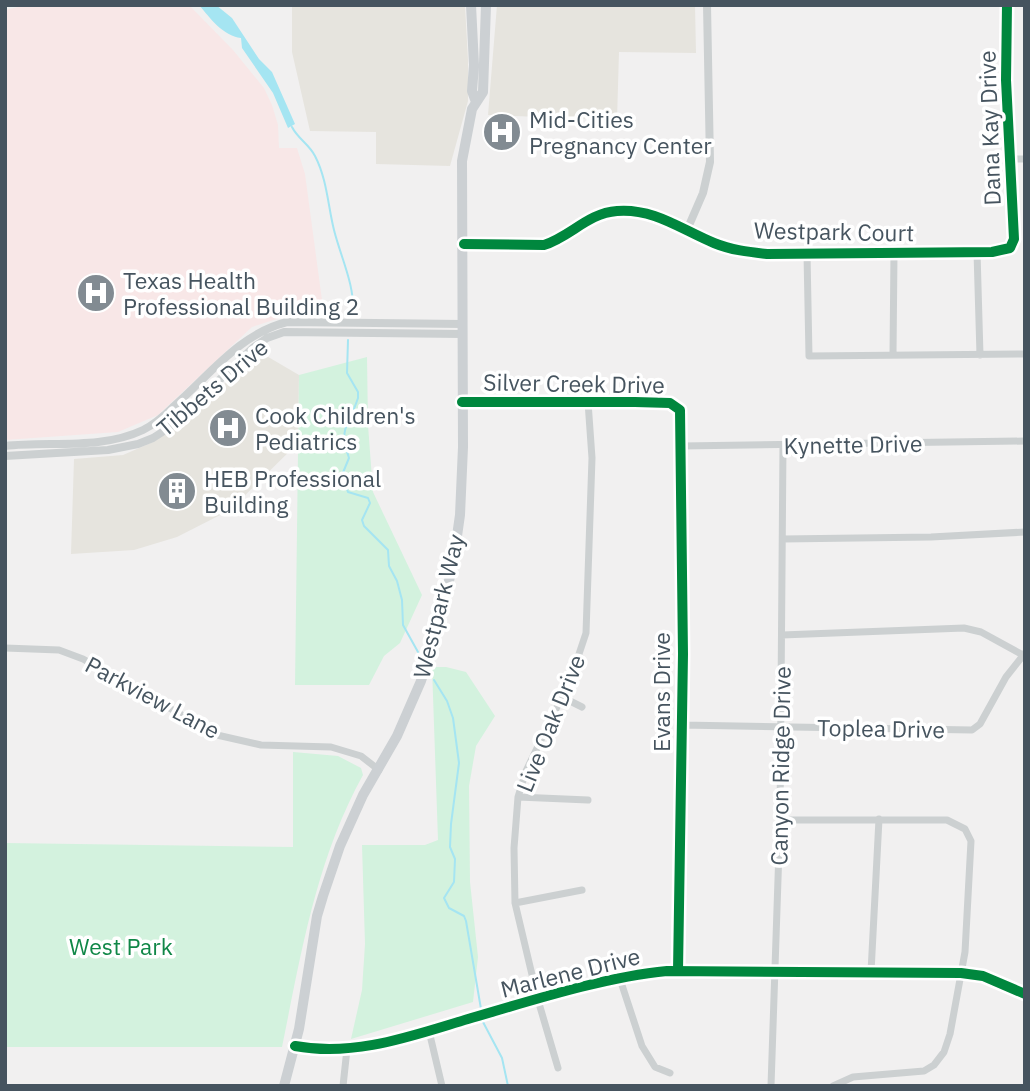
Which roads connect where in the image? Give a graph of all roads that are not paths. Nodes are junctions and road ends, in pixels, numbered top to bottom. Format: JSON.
{"nodes":[{"id":1,"x":471,"y":5,"type":"edge"},
{"id":2,"x":486,"y":5,"type":"edge"},
{"id":3,"x":707,"y":5,"type":"edge"},
{"id":4,"x":1007,"y":5,"type":"edge"},
{"id":5,"x":475,"y":102,"type":"junction"},
{"id":6,"x":1010,"y":159,"type":"junction"},
{"id":7,"x":1025,"y":159,"type":"edge"},
{"id":8,"x":687,"y":230,"type":"junction"},
{"id":9,"x":464,"y":244,"type":"junction"},
{"id":10,"x":1010,"y":248,"type":"joint"},
{"id":11,"x":977,"y":252,"type":"junction"},
{"id":12,"x":894,"y":253,"type":"junction"},
{"id":13,"x":807,"y":254,"type":"junction"},
{"id":14,"x":303,"y":326,"type":"junction"},
{"id":15,"x":463,"y":329,"type":"junction"},
{"id":16,"x":235,"y":350,"type":"junction"},
{"id":17,"x":1025,"y":354,"type":"edge"},
{"id":18,"x":893,"y":355,"type":"junction"},
{"id":19,"x":980,"y":355,"type":"junction"},
{"id":20,"x":243,"y":358,"type":"junction"},
{"id":21,"x":462,"y":402,"type":"junction"},
{"id":22,"x":589,"y":402,"type":"junction"},
{"id":23,"x":169,"y":411,"type":"junction"},
{"id":24,"x":681,"y":412,"type":"joint"},
{"id":25,"x":177,"y":420,"type":"junction"},
{"id":26,"x":137,"y":432,"type":"junction"},
{"id":27,"x":1025,"y":441,"type":"edge"},
{"id":28,"x":43,"y":444,"type":"junction"},
{"id":29,"x":138,"y":444,"type":"junction"},
{"id":30,"x":783,"y":445,"type":"junction"},
{"id":31,"x":5,"y":446,"type":"edge"},
{"id":32,"x":682,"y":446,"type":"junction"},
{"id":33,"x":44,"y":454,"type":"junction"},
{"id":34,"x":5,"y":456,"type":"edge"},
{"id":35,"x":1025,"y":532,"type":"edge"},
{"id":36,"x":783,"y":540,"type":"junction"},
{"id":37,"x":782,"y":635,"type":"junction"},
{"id":38,"x":5,"y":648,"type":"edge"},
{"id":39,"x":1024,"y":654,"type":"edge"},
{"id":40,"x":562,"y":697,"type":"junction"},
{"id":41,"x":582,"y":707,"type":"dead end"},
{"id":42,"x":682,"y":725,"type":"junction"},
{"id":43,"x":781,"y":727,"type":"junction"},
{"id":44,"x":379,"y":770,"type":"junction"},
{"id":45,"x":518,"y":797,"type":"junction"},
{"id":46,"x":588,"y":800,"type":"dead end"},
{"id":47,"x":879,"y":819,"type":"junction"},
{"id":48,"x":780,"y":820,"type":"junction"},
{"id":49,"x":582,"y":890,"type":"dead end"},
{"id":50,"x":515,"y":903,"type":"junction"},
{"id":51,"x":678,"y":971,"type":"junction"},
{"id":52,"x":777,"y":971,"type":"junction"},
{"id":53,"x":871,"y":972,"type":"junction"},
{"id":54,"x":961,"y":973,"type":"junction"},
{"id":55,"x":620,"y":979,"type":"junction"},
{"id":56,"x":1025,"y":994,"type":"edge"},
{"id":57,"x":538,"y":1000,"type":"junction"},
{"id":58,"x":429,"y":1031,"type":"junction"},
{"id":59,"x":295,"y":1046,"type":"junction"},
{"id":60,"x":347,"y":1049,"type":"junction"},
{"id":61,"x":558,"y":1068,"type":"dead end"},
{"id":62,"x":670,"y":1073,"type":"dead end"},
{"id":63,"x":284,"y":1086,"type":"edge"},
{"id":64,"x":343,"y":1086,"type":"edge"},
{"id":65,"x":442,"y":1086,"type":"edge"},
{"id":66,"x":771,"y":1086,"type":"edge"},
{"id":67,"x":834,"y":1086,"type":"edge"}],
"edges":[{"from":1,"to":5,"type":"main road","name":"Westpark Way"},
{"from":2,"to":5,"type":"main road","name":"Westpark Way"},
{"from":3,"to":8,"type":"street"},
{"from":4,"to":6,"type":"street","name":"Dana Kay Drive"},
{"from":5,"to":9,"type":"main road","name":"Westpark Way"},
{"from":6,"to":7,"type":"street"},
{"from":6,"to":10,"type":"street","name":"Dana Kay Drive"},
{"from":8,"to":9,"type":"street","name":"Westpark Court"},
{"from":8,"to":13,"type":"street","name":"Westpark Court"},
{"from":9,"to":15,"type":"main road","name":"Westpark Way"},
{"from":10,"to":11,"type":"street","name":"Westpark Court"},
{"from":11,"to":12,"type":"street","name":"Westpark Court"},
{"from":11,"to":19,"type":"street"},
{"from":12,"to":13,"type":"street","name":"Westpark Court"},
{"from":12,"to":18,"type":"street"},
{"from":13,"to":18,"type":"street"},
{"from":14,"to":15,"type":"street","name":"Tibbets Drive"},
{"from":14,"to":16,"type":"street","name":"Tibbets Drive"},
{"from":14,"to":20,"type":"street","name":"Tibbets Drive"},
{"from":15,"to":21,"type":"main road","name":"Westpark Way"},
{"from":16,"to":20,"type":"street"},
{"from":16,"to":23,"type":"street","name":"Tibbets Drive"},
{"from":17,"to":19,"type":"street"},
{"from":18,"to":19,"type":"street"},
{"from":20,"to":25,"type":"street","name":"Tibbets Drive"},
{"from":21,"to":22,"type":"street","name":"Silver Creek Drive"},
{"from":21,"to":44,"type":"main road","name":"Westpark Way"},
{"from":22,"to":24,"type":"street","name":"Silver Creek Drive"},
{"from":22,"to":40,"type":"street","name":"Live Oak Drive"},
{"from":23,"to":25,"type":"street"},
{"from":23,"to":26,"type":"street","name":"Tibbets Drive"},
{"from":24,"to":32,"type":"street","name":"Evans Drive"},
{"from":25,"to":29,"type":"street","name":"Tibbets Drive"},
{"from":26,"to":28,"type":"street","name":"Tibbets Drive"},
{"from":26,"to":29,"type":"street"},
{"from":27,"to":30,"type":"street","name":"Kynette Drive"},
{"from":28,"to":31,"type":"street","name":"Tibbets Drive"},
{"from":28,"to":33,"type":"street"},
{"from":29,"to":33,"type":"street","name":"Tibbets Drive"},
{"from":30,"to":32,"type":"street","name":"Kynette Drive"},
{"from":30,"to":36,"type":"street","name":"Canyon Ridge Drive"},
{"from":32,"to":42,"type":"street","name":"Evans Drive"},
{"from":33,"to":34,"type":"street","name":"Tibbets Drive"},
{"from":35,"to":36,"type":"street"},
{"from":36,"to":37,"type":"street","name":"Canyon Ridge Drive"},
{"from":37,"to":39,"type":"street"},
{"from":37,"to":43,"type":"street","name":"Canyon Ridge Drive"},
{"from":38,"to":44,"type":"street","name":"Parkview Lane"},
{"from":39,"to":43,"type":"street","name":"Toplea Drive"},
{"from":40,"to":41,"type":"street"},
{"from":40,"to":45,"type":"street","name":"Live Oak Drive"},
{"from":42,"to":43,"type":"street","name":"Toplea Drive"},
{"from":42,"to":51,"type":"street","name":"Evans Drive"},
{"from":43,"to":48,"type":"street","name":"Canyon Ridge Drive"},
{"from":44,"to":59,"type":"main road","name":"Westpark Way"},
{"from":45,"to":46,"type":"street"},
{"from":45,"to":50,"type":"street","name":"Live Oak Drive"},
{"from":47,"to":48,"type":"street"},
{"from":47,"to":53,"type":"street"},
{"from":47,"to":54,"type":"street"},
{"from":48,"to":52,"type":"street","name":"Canyon Ridge Drive"},
{"from":49,"to":50,"type":"street"},
{"from":50,"to":57,"type":"street","name":"Live Oak Drive"},
{"from":51,"to":52,"type":"street","name":"Marlene Drive"},
{"from":51,"to":55,"type":"street","name":"Marlene Drive"},
{"from":52,"to":53,"type":"street","name":"Marlene Drive"},
{"from":52,"to":66,"type":"street","name":"Canyon Ridge Drive"},
{"from":53,"to":54,"type":"street","name":"Marlene Drive"},
{"from":54,"to":56,"type":"street","name":"Marlene Drive"},
{"from":54,"to":67,"type":"street"},
{"from":55,"to":57,"type":"street","name":"Marlene Drive"},
{"from":55,"to":62,"type":"street"},
{"from":57,"to":58,"type":"street","name":"Marlene Drive"},
{"from":57,"to":61,"type":"street","name":"Live Oak Drive"},
{"from":58,"to":60,"type":"street","name":"Marlene Drive"},
{"from":58,"to":65,"type":"street"},
{"from":59,"to":60,"type":"street","name":"Marlene Drive"},
{"from":59,"to":63,"type":"main road","name":"Westpark Way"},
{"from":60,"to":64,"type":"street"}]}
